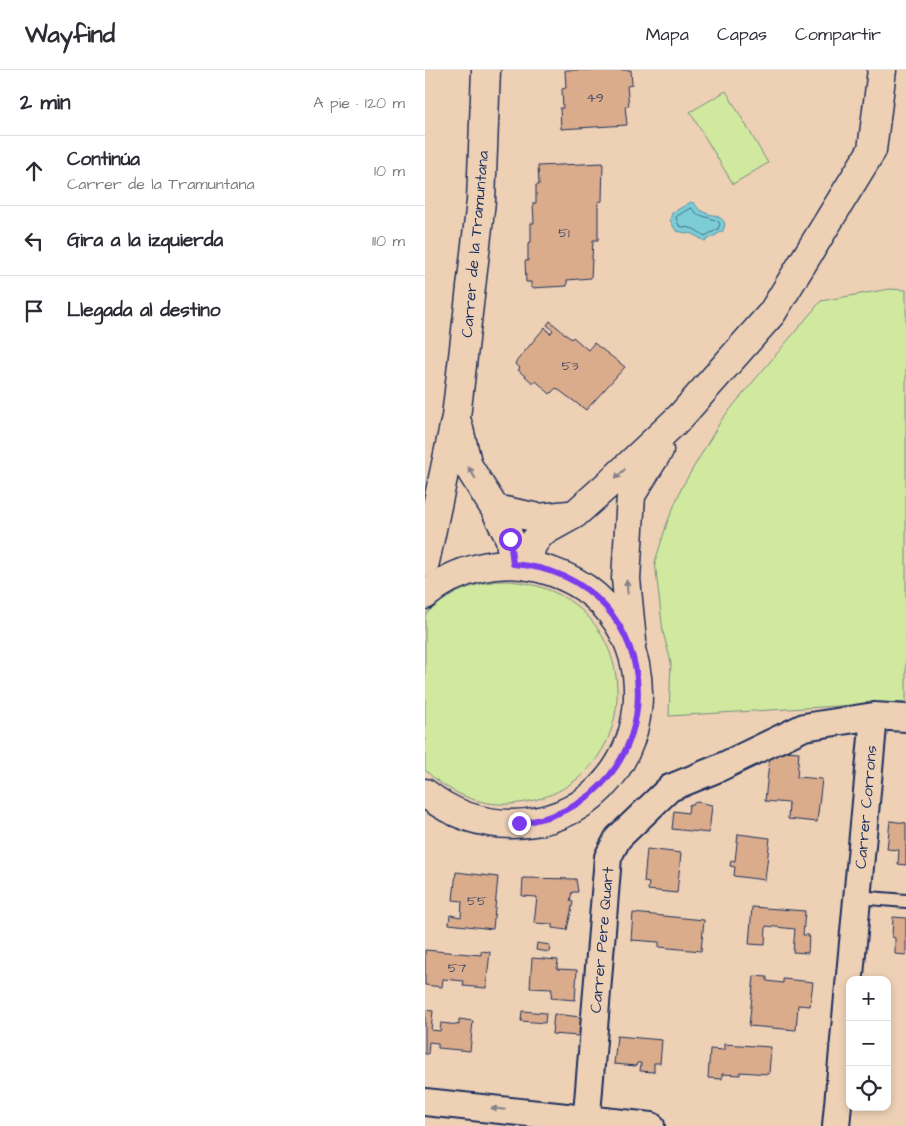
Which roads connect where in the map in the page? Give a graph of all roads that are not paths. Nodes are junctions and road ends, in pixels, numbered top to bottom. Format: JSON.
{"nodes":[{"id":1,"x":486,"y":70,"type":"edge"},
{"id":2,"x":882,"y":70,"type":"edge"},
{"id":3,"x":681,"y":416,"type":"junction"},
{"id":4,"x":456,"y":417,"type":"junction"},
{"id":5,"x":495,"y":509,"type":"junction"},
{"id":6,"x":575,"y":514,"type":"junction"},
{"id":7,"x":425,"y":562,"type":"edge"},
{"id":8,"x":520,"y":565,"type":"junction"},
{"id":9,"x":425,"y":595,"type":"edge"},
{"id":10,"x":633,"y":653,"type":"junction"},
{"id":11,"x":874,"y":716,"type":"junction"},
{"id":12,"x":906,"y":718,"type":"edge"},
{"id":13,"x":425,"y":793,"type":"edge"},
{"id":14,"x":451,"y":810,"type":"junction"},
{"id":15,"x":425,"y":819,"type":"edge"},
{"id":16,"x":857,"y":897,"type":"junction"},
{"id":17,"x":906,"y":901,"type":"edge"},
{"id":18,"x":425,"y":1102,"type":"edge"},
{"id":19,"x":587,"y":1123,"type":"edge"},
{"id":20,"x":651,"y":1126,"type":"edge"},
{"id":21,"x":835,"y":1126,"type":"edge"}],
"edges":[{"from":1,"to":4,"type":"main road","name":"Carrer de la Tramuntana"},
{"from":2,"to":3,"type":"main road"},
{"from":3,"to":6,"type":"main road","one_way":true},
{"from":10,"to":3,"type":"main road","one_way":true},
{"from":5,"to":4,"type":"main road","name":"Carrer de la Tramuntana","one_way":true},
{"from":4,"to":7,"type":"main road","name":"Carrer de la Tramuntana"},
{"from":5,"to":6,"type":"main road"},
{"from":5,"to":8,"type":"main road","name":"Carrer de la Tramuntana"},
{"from":6,"to":8,"type":"main road"},
{"from":8,"to":9,"type":"main road"},
{"from":8,"to":10,"type":"main road"},
{"from":10,"to":14,"type":"main road"},
{"from":11,"to":12,"type":"street","name":"Carrer Pere Quart"},
{"from":11,"to":16,"type":"street","name":"Carrer Corrons"},
{"from":11,"to":19,"type":"street","name":"Carrer Pere Quart"},
{"from":13,"to":14,"type":"main road"},
{"from":14,"to":15,"type":"main road"},
{"from":16,"to":17,"type":"lane"},
{"from":16,"to":21,"type":"street","name":"Carrer Corrons"},
{"from":19,"to":18,"type":"street","one_way":true},
{"from":19,"to":20,"type":"street"}]}
